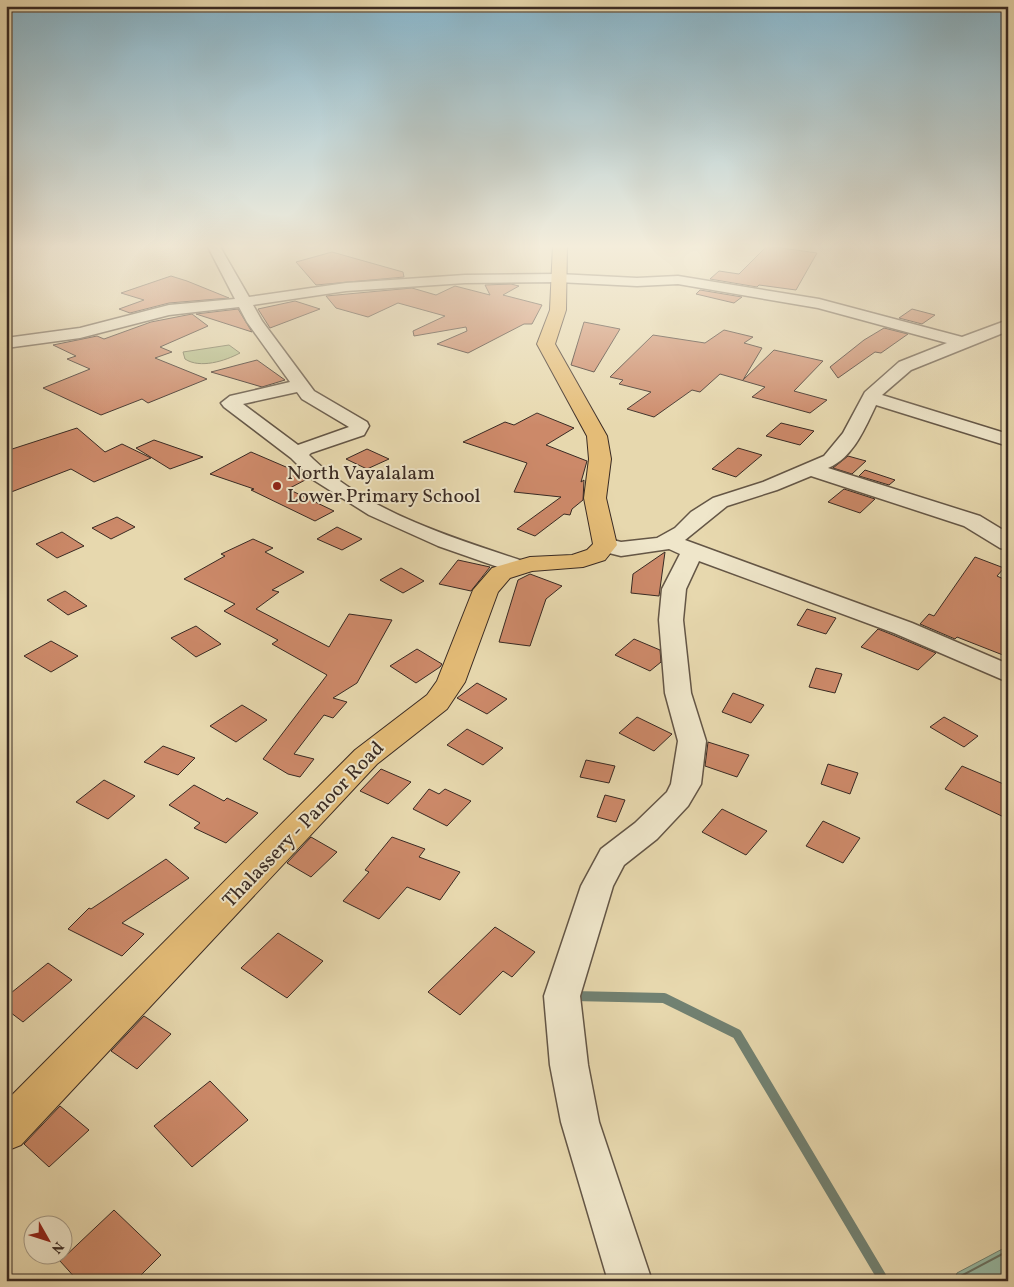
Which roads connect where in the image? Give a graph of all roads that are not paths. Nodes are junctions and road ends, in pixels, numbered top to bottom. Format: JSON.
{"nodes":[{"id":1,"x":216,"y":305,"type":"edge"},
{"id":2,"x":247,"y":305,"type":"edge"},
{"id":3,"x":558,"y":305,"type":"edge"},
{"id":4,"x":824,"y":305,"type":"edge"},
{"id":5,"x":1005,"y":328,"type":"edge"},
{"id":6,"x":961,"y":342,"type":"junction"},
{"id":7,"x":6,"y":343,"type":"edge"},
{"id":8,"x":302,"y":385,"type":"junction"},
{"id":9,"x":870,"y":397,"type":"junction"},
{"id":10,"x":1008,"y":440,"type":"edge"},
{"id":11,"x":298,"y":454,"type":"junction"},
{"id":12,"x":810,"y":469,"type":"junction"},
{"id":13,"x":668,"y":541,"type":"junction"},
{"id":14,"x":1008,"y":543,"type":"edge"},
{"id":15,"x":605,"y":546,"type":"junction"},
{"id":16,"x":692,"y":551,"type":"junction"},
{"id":17,"x":518,"y":567,"type":"junction"},
{"id":18,"x":1008,"y":674,"type":"edge"},
{"id":19,"x":6,"y":1131,"type":"edge"},
{"id":20,"x":630,"y":1281,"type":"edge"}],
"edges":[{"from":1,"to":7,"type":"street"},
{"from":2,"to":8,"type":"street"},
{"from":3,"to":15,"type":"main road"},
{"from":4,"to":6,"type":"street"},
{"from":5,"to":6,"type":"street"},
{"from":6,"to":9,"type":"street"},
{"from":8,"to":11,"type":"street"},
{"from":8,"to":11,"type":"street"},
{"from":9,"to":10,"type":"street"},
{"from":9,"to":12,"type":"street"},
{"from":11,"to":17,"type":"street"},
{"from":12,"to":13,"type":"street"},
{"from":12,"to":14,"type":"street"},
{"from":13,"to":15,"type":"street"},
{"from":13,"to":16,"type":"street"},
{"from":15,"to":17,"type":"main road","name":"Thalassery - Panoor Road"},
{"from":16,"to":18,"type":"street"},
{"from":16,"to":20,"type":"street"},
{"from":17,"to":19,"type":"main road","name":"Thalassery - Panoor Road"}]}
